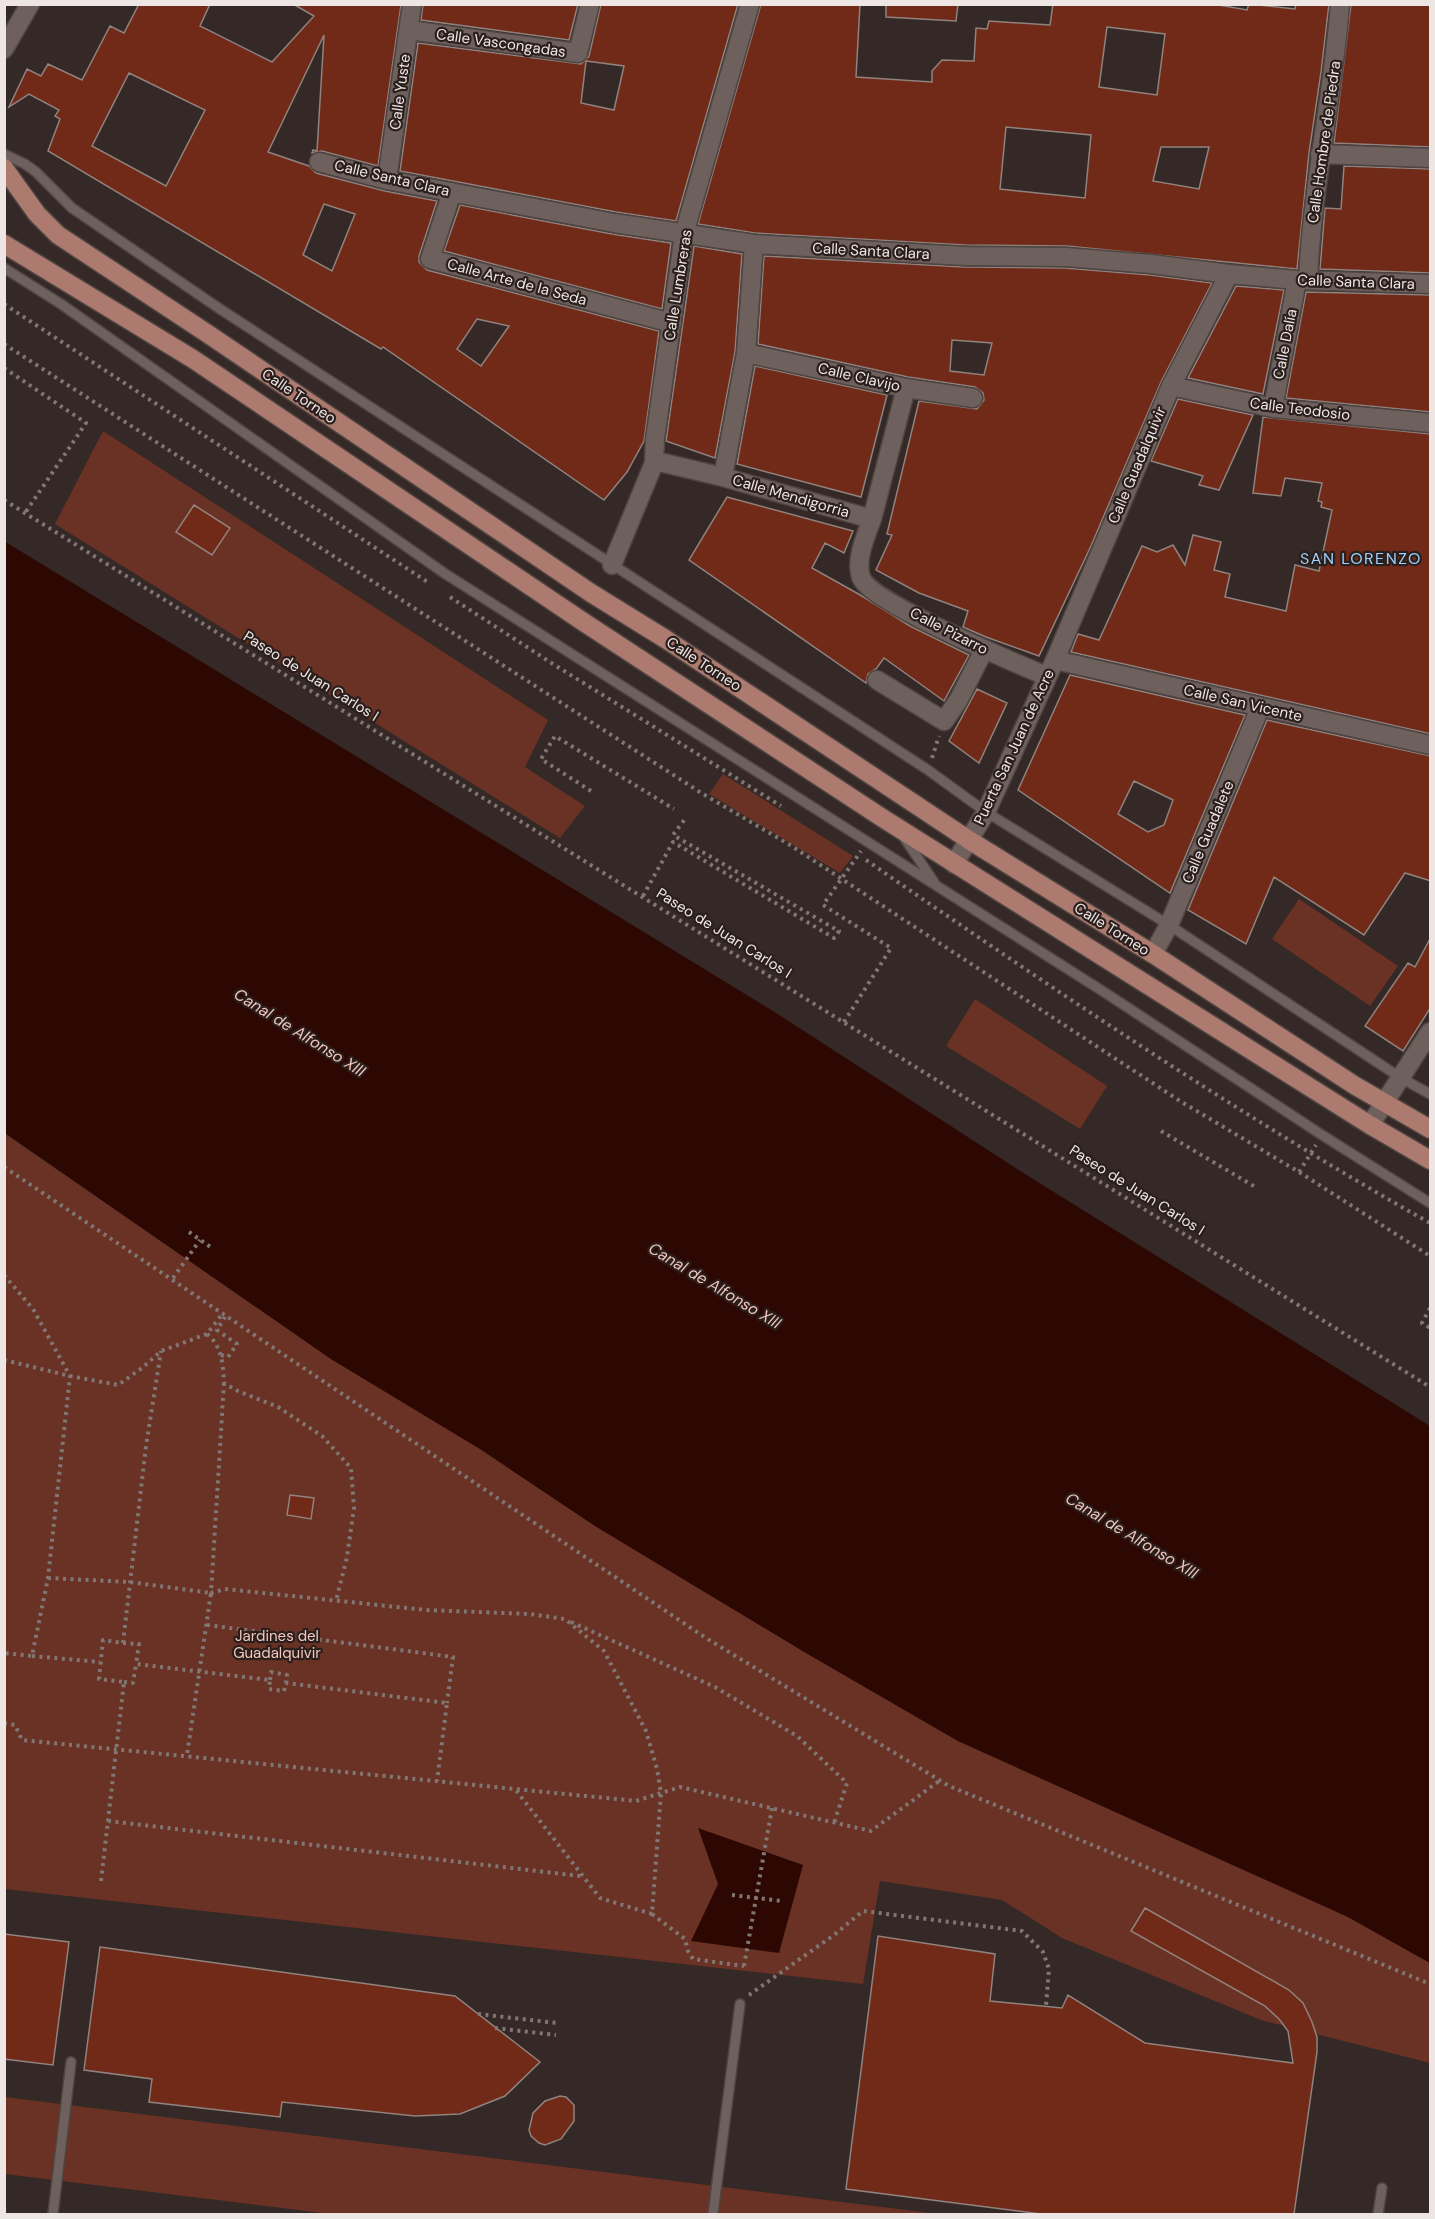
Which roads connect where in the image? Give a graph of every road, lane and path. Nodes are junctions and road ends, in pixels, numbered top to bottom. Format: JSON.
{"nodes":[{"id":1,"x":30,"y":4,"type":"edge"},
{"id":2,"x":412,"y":4,"type":"edge"},
{"id":3,"x":590,"y":4,"type":"edge"},
{"id":4,"x":750,"y":4,"type":"edge"},
{"id":5,"x":1340,"y":4,"type":"edge"},
{"id":6,"x":409,"y":30,"type":"junction"},
{"id":7,"x":4,"y":49,"type":"edge"},
{"id":8,"x":4,"y":154,"type":"edge"},
{"id":9,"x":1320,"y":154,"type":"junction"},
{"id":10,"x":1431,"y":158,"type":"edge"},
{"id":11,"x":319,"y":162,"type":"dead end"},
{"id":12,"x":4,"y":168,"type":"edge"},
{"id":13,"x":387,"y":180,"type":"junction"},
{"id":14,"x":452,"y":192,"type":"junction"},
{"id":15,"x":684,"y":234,"type":"junction"},
{"id":16,"x":4,"y":244,"type":"edge"},
{"id":17,"x":754,"y":244,"type":"junction"},
{"id":18,"x":4,"y":268,"type":"edge"},
{"id":19,"x":1229,"y":274,"type":"junction"},
{"id":20,"x":1302,"y":280,"type":"junction"},
{"id":21,"x":1431,"y":284,"type":"edge"},
{"id":22,"x":4,"y":304,"type":"edge"},
{"id":23,"x":672,"y":323,"type":"junction"},
{"id":24,"x":4,"y":344,"type":"edge"},
{"id":25,"x":746,"y":353,"type":"junction"},
{"id":26,"x":4,"y":368,"type":"edge"},
{"id":27,"x":1171,"y":386,"type":"junction"},
{"id":28,"x":906,"y":388,"type":"junction"},
{"id":29,"x":973,"y":398,"type":"dead end"},
{"id":30,"x":1272,"y":408,"type":"junction"},
{"id":31,"x":1431,"y":423,"type":"edge"},
{"id":32,"x":654,"y":463,"type":"junction"},
{"id":33,"x":723,"y":477,"type":"junction"},
{"id":34,"x":4,"y":500,"type":"edge"},
{"id":35,"x":25,"y":513,"type":"junction"},
{"id":36,"x":872,"y":519,"type":"junction"},
{"id":37,"x":612,"y":565,"type":"junction"},
{"id":38,"x":434,"y":585,"type":"dead end"},
{"id":39,"x":443,"y":592,"type":"dead end"},
{"id":40,"x":984,"y":650,"type":"junction"},
{"id":41,"x":1055,"y":660,"type":"junction"},
{"id":42,"x":1046,"y":676,"type":"junction"},
{"id":43,"x":877,"y":680,"type":"dead end"},
{"id":44,"x":1260,"y":708,"type":"junction"},
{"id":45,"x":944,"y":721,"type":"junction"},
{"id":46,"x":1431,"y":745,"type":"edge"},
{"id":47,"x":928,"y":770,"type":"junction"},
{"id":48,"x":591,"y":791,"type":"dead end"},
{"id":49,"x":783,"y":807,"type":"dead end"},
{"id":50,"x":674,"y":809,"type":"dead end"},
{"id":51,"x":986,"y":812,"type":"junction"},
{"id":52,"x":685,"y":819,"type":"dead end"},
{"id":53,"x":897,"y":827,"type":"junction"},
{"id":54,"x":969,"y":840,"type":"junction"},
{"id":55,"x":853,"y":851,"type":"dead end"},
{"id":56,"x":954,"y":864,"type":"junction"},
{"id":57,"x":841,"y":878,"type":"junction"},
{"id":58,"x":937,"y":887,"type":"junction"},
{"id":59,"x":643,"y":896,"type":"junction"},
{"id":60,"x":1169,"y":925,"type":"junction"},
{"id":61,"x":1153,"y":954,"type":"junction"},
{"id":62,"x":844,"y":1022,"type":"junction"},
{"id":63,"x":1431,"y":1032,"type":"edge"},
{"id":64,"x":1401,"y":1078,"type":"junction"},
{"id":65,"x":1431,"y":1094,"type":"edge"},
{"id":66,"x":1385,"y":1103,"type":"junction"},
{"id":67,"x":1370,"y":1125,"type":"junction"},
{"id":68,"x":1431,"y":1129,"type":"edge"},
{"id":69,"x":1161,"y":1131,"type":"dead end"},
{"id":70,"x":1431,"y":1160,"type":"edge"},
{"id":71,"x":4,"y":1167,"type":"edge"},
{"id":72,"x":1257,"y":1188,"type":"dead end"},
{"id":73,"x":1431,"y":1203,"type":"edge"},
{"id":74,"x":1431,"y":1222,"type":"edge"},
{"id":75,"x":189,"y":1232,"type":"dead end"},
{"id":76,"x":200,"y":1240,"type":"junction"},
{"id":77,"x":212,"y":1248,"type":"dead end"},
{"id":78,"x":1431,"y":1256,"type":"edge"},
{"id":79,"x":4,"y":1275,"type":"edge"},
{"id":80,"x":173,"y":1278,"type":"junction"},
{"id":81,"x":1431,"y":1308,"type":"edge"},
{"id":82,"x":225,"y":1314,"type":"junction"},
{"id":83,"x":1431,"y":1328,"type":"edge"},
{"id":84,"x":207,"y":1334,"type":"junction"},
{"id":85,"x":161,"y":1351,"type":"junction"},
{"id":86,"x":221,"y":1355,"type":"junction"},
{"id":87,"x":4,"y":1360,"type":"edge"},
{"id":88,"x":70,"y":1376,"type":"junction"},
{"id":89,"x":224,"y":1383,"type":"junction"},
{"id":90,"x":1431,"y":1387,"type":"edge"},
{"id":91,"x":48,"y":1578,"type":"junction"},
{"id":92,"x":129,"y":1582,"type":"junction"},
{"id":93,"x":212,"y":1593,"type":"junction"},
{"id":94,"x":336,"y":1601,"type":"junction"},
{"id":95,"x":565,"y":1619,"type":"junction"},
{"id":96,"x":207,"y":1625,"type":"junction"},
{"id":97,"x":123,"y":1643,"type":"junction"},
{"id":98,"x":4,"y":1653,"type":"edge"},
{"id":99,"x":32,"y":1656,"type":"junction"},
{"id":100,"x":100,"y":1662,"type":"junction"},
{"id":101,"x":136,"y":1664,"type":"junction"},
{"id":102,"x":199,"y":1672,"type":"junction"},
{"id":103,"x":270,"y":1680,"type":"junction"},
{"id":104,"x":124,"y":1682,"type":"junction"},
{"id":105,"x":286,"y":1683,"type":"junction"},
{"id":106,"x":447,"y":1703,"type":"junction"},
{"id":107,"x":4,"y":1724,"type":"edge"},
{"id":108,"x":116,"y":1749,"type":"junction"},
{"id":109,"x":187,"y":1755,"type":"junction"},
{"id":110,"x":437,"y":1781,"type":"junction"},
{"id":111,"x":940,"y":1781,"type":"junction"},
{"id":112,"x":515,"y":1789,"type":"junction"},
{"id":113,"x":661,"y":1793,"type":"junction"},
{"id":114,"x":772,"y":1809,"type":"junction"},
{"id":115,"x":108,"y":1821,"type":"junction"},
{"id":116,"x":834,"y":1823,"type":"junction"},
{"id":117,"x":580,"y":1876,"type":"junction"},
{"id":118,"x":101,"y":1881,"type":"dead end"},
{"id":119,"x":732,"y":1895,"type":"dead end"},
{"id":120,"x":756,"y":1897,"type":"junction"},
{"id":121,"x":782,"y":1901,"type":"dead end"},
{"id":122,"x":652,"y":1914,"type":"junction"},
{"id":123,"x":1431,"y":1984,"type":"edge"},
{"id":124,"x":740,"y":2004,"type":"joint"},
{"id":125,"x":1046,"y":2006,"type":"dead end"},
{"id":126,"x":478,"y":2014,"type":"dead end"},
{"id":127,"x":557,"y":2024,"type":"dead end"},
{"id":128,"x":495,"y":2028,"type":"dead end"},
{"id":129,"x":556,"y":2035,"type":"dead end"},
{"id":130,"x":71,"y":2062,"type":"dead end"},
{"id":131,"x":1382,"y":2188,"type":"dead end"},
{"id":132,"x":53,"y":2214,"type":"edge"},
{"id":133,"x":712,"y":2214,"type":"edge"},
{"id":134,"x":1378,"y":2214,"type":"edge"}],
"edges":[{"from":1,"to":7,"type":"street"},
{"from":2,"to":6,"type":"street","name":"Calle Yuste"},
{"from":3,"to":6,"type":"street","name":"Calle Vascongadas"},
{"from":4,"to":15,"type":"street","name":"Calle Lumbreras"},
{"from":5,"to":9,"type":"street","name":"Calle Hombre de Piedra"},
{"from":6,"to":13,"type":"street","name":"Calle Yuste"},
{"from":8,"to":37,"type":"lane"},
{"from":9,"to":10,"type":"street"},
{"from":9,"to":20,"type":"street","name":"Calle Hombre de Piedra"},
{"from":11,"to":13,"type":"street","name":"Calle Santa Clara"},
{"from":12,"to":54,"type":"main road","name":"Calle Torneo"},
{"from":13,"to":14,"type":"street","name":"Calle Santa Clara"},
{"from":14,"to":15,"type":"street","name":"Calle Santa Clara"},
{"from":14,"to":23,"type":"street","name":"Calle Arte de la Seda"},
{"from":15,"to":17,"type":"street","name":"Calle Santa Clara"},
{"from":15,"to":23,"type":"street","name":"Calle Lumbreras"},
{"from":16,"to":53,"type":"main road","name":"Calle Torneo"},
{"from":17,"to":19,"type":"street","name":"Calle Santa Clara"},
{"from":17,"to":25,"type":"street"},
{"from":18,"to":58,"type":"lane"},
{"from":19,"to":20,"type":"street","name":"Calle Santa Clara"},
{"from":19,"to":27,"type":"street","name":"Calle Guadalquivir"},
{"from":20,"to":21,"type":"street","name":"Calle Santa Clara"},
{"from":20,"to":30,"type":"street","name":"Calle Dalía"},
{"from":22,"to":38,"type":"path"},
{"from":23,"to":32,"type":"street","name":"Calle Lumbreras"},
{"from":24,"to":57,"type":"path"},
{"from":25,"to":28,"type":"street","name":"Calle Clavijo"},
{"from":25,"to":33,"type":"street"},
{"from":26,"to":35,"type":"path"},
{"from":27,"to":30,"type":"street","name":"Calle Teodosio"},
{"from":27,"to":41,"type":"street","name":"Calle Guadalquivir"},
{"from":28,"to":29,"type":"street","name":"Calle Clavijo"},
{"from":28,"to":36,"type":"street"},
{"from":30,"to":31,"type":"street","name":"Calle Teodosio"},
{"from":32,"to":33,"type":"street","name":"Calle Mendigorria"},
{"from":32,"to":37,"type":"street","name":"Calle Lumbreras"},
{"from":33,"to":36,"type":"street","name":"Calle Mendigorria"},
{"from":34,"to":35,"type":"path","name":"Paseo de Juan Carlos I"},
{"from":35,"to":59,"type":"path","name":"Paseo de Juan Carlos I"},
{"from":36,"to":40,"type":"street","name":"Calle Pizarro"},
{"from":37,"to":47,"type":"lane"},
{"from":39,"to":49,"type":"path"},
{"from":40,"to":42,"type":"street","name":"Calle Pizarro"},
{"from":40,"to":45,"type":"street"},
{"from":41,"to":42,"type":"street","name":"Puerta San Juan de Acre"},
{"from":41,"to":44,"type":"street","name":"Calle San Vicente"},
{"from":42,"to":51,"type":"street","name":"Puerta San Juan de Acre"},
{"from":43,"to":45,"type":"street"},
{"from":44,"to":46,"type":"street","name":"Calle San Vicente"},
{"from":44,"to":60,"type":"street","name":"Calle Guadalete"},
{"from":45,"to":47,"type":"path"},
{"from":47,"to":51,"type":"lane"},
{"from":48,"to":50,"type":"path"},
{"from":51,"to":54,"type":"street","name":"Puerta San Juan de Acre"},
{"from":51,"to":60,"type":"lane"},
{"from":52,"to":59,"type":"path"},
{"from":53,"to":56,"type":"main road","name":"Calle Torneo"},
{"from":53,"to":58,"type":"lane"},
{"from":54,"to":56,"type":"street","name":"Puerta San Juan de Acre"},
{"from":54,"to":61,"type":"main road","name":"Calle Torneo"},
{"from":55,"to":74,"type":"path"},
{"from":56,"to":67,"type":"main road","name":"Calle Torneo"},
{"from":57,"to":62,"type":"path"},
{"from":57,"to":78,"type":"path"},
{"from":58,"to":73,"type":"lane"},
{"from":59,"to":62,"type":"path","name":"Paseo de Juan Carlos I"},
{"from":60,"to":61,"type":"street","name":"Calle Guadalete"},
{"from":60,"to":64,"type":"lane"},
{"from":61,"to":66,"type":"main road","name":"Calle Torneo"},
{"from":62,"to":90,"type":"path","name":"Paseo de Juan Carlos I"},
{"from":63,"to":64,"type":"street"},
{"from":64,"to":65,"type":"lane"},
{"from":64,"to":66,"type":"street"},
{"from":66,"to":67,"type":"street"},
{"from":66,"to":68,"type":"main road","name":"Calle Torneo"},
{"from":67,"to":70,"type":"main road","name":"Calle Torneo"},
{"from":69,"to":72,"type":"path"},
{"from":71,"to":80,"type":"path"},
{"from":75,"to":76,"type":"path"},
{"from":76,"to":77,"type":"path"},
{"from":76,"to":80,"type":"path"},
{"from":79,"to":88,"type":"path"},
{"from":80,"to":82,"type":"path"},
{"from":81,"to":83,"type":"path"},
{"from":82,"to":84,"type":"path"},
{"from":82,"to":86,"type":"path"},
{"from":82,"to":111,"type":"path"},
{"from":84,"to":85,"type":"path"},
{"from":84,"to":86,"type":"path"},
{"from":85,"to":88,"type":"path"},
{"from":85,"to":92,"type":"path"},
{"from":86,"to":89,"type":"path"},
{"from":87,"to":88,"type":"path"},
{"from":88,"to":91,"type":"path"},
{"from":89,"to":93,"type":"path"},
{"from":89,"to":94,"type":"path"},
{"from":91,"to":92,"type":"path"},
{"from":91,"to":99,"type":"path"},
{"from":92,"to":93,"type":"path"},
{"from":92,"to":97,"type":"path"},
{"from":93,"to":94,"type":"path"},
{"from":93,"to":96,"type":"path"},
{"from":94,"to":95,"type":"path"},
{"from":95,"to":113,"type":"path"},
{"from":95,"to":116,"type":"path"},
{"from":96,"to":102,"type":"path"},
{"from":96,"to":106,"type":"path"},
{"from":97,"to":100,"type":"path"},
{"from":97,"to":101,"type":"path"},
{"from":98,"to":99,"type":"path"},
{"from":99,"to":100,"type":"path"},
{"from":100,"to":104,"type":"path"},
{"from":101,"to":102,"type":"path"},
{"from":101,"to":104,"type":"path"},
{"from":102,"to":103,"type":"path"},
{"from":102,"to":109,"type":"path"},
{"from":103,"to":105,"type":"path"},
{"from":103,"to":105,"type":"path"},
{"from":104,"to":108,"type":"path"},
{"from":105,"to":106,"type":"path"},
{"from":106,"to":110,"type":"path"},
{"from":107,"to":108,"type":"path"},
{"from":108,"to":109,"type":"path"},
{"from":108,"to":115,"type":"path"},
{"from":109,"to":110,"type":"path"},
{"from":110,"to":112,"type":"path"},
{"from":111,"to":116,"type":"path"},
{"from":111,"to":123,"type":"path"},
{"from":112,"to":113,"type":"path"},
{"from":112,"to":117,"type":"path"},
{"from":113,"to":114,"type":"path"},
{"from":113,"to":122,"type":"path"},
{"from":114,"to":116,"type":"path"},
{"from":114,"to":120,"type":"path","bridge":true},
{"from":115,"to":117,"type":"path"},
{"from":115,"to":118,"type":"path"},
{"from":117,"to":122,"type":"path"},
{"from":119,"to":120,"type":"path"},
{"from":120,"to":121,"type":"path"},
{"from":120,"to":122,"type":"path","bridge":true},
{"from":124,"to":125,"type":"path"},
{"from":124,"to":133,"type":"lane"},
{"from":126,"to":127,"type":"path"},
{"from":128,"to":129,"type":"path"},
{"from":130,"to":132,"type":"lane"},
{"from":131,"to":134,"type":"lane"}]}
